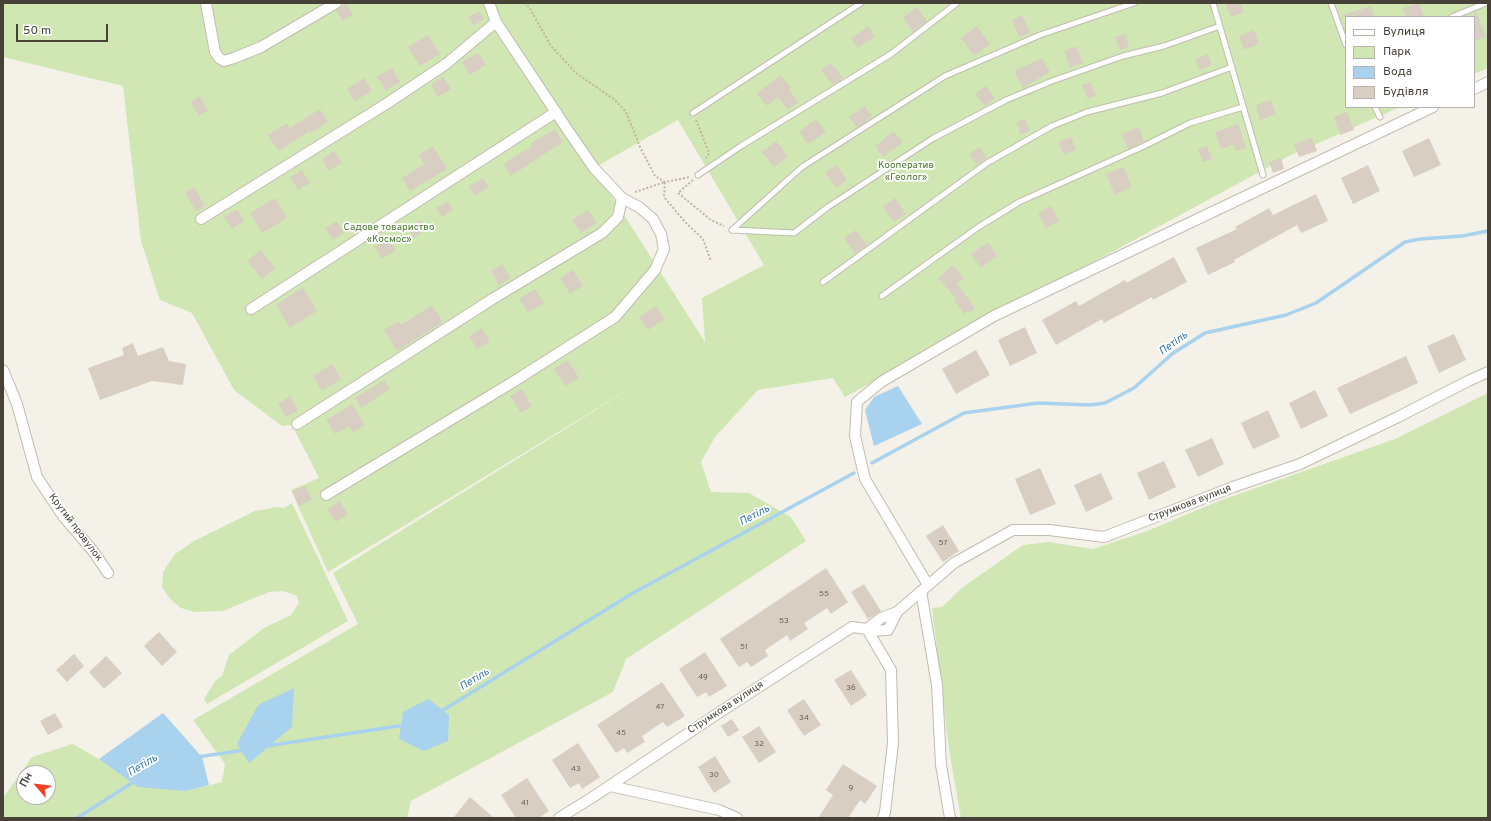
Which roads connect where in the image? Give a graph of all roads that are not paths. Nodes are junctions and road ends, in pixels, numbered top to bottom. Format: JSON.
{"nodes":[{"id":1,"x":206,"y":3,"type":"edge"},
{"id":2,"x":336,"y":3,"type":"edge"},
{"id":3,"x":489,"y":3,"type":"edge"},
{"id":4,"x":861,"y":3,"type":"edge"},
{"id":5,"x":957,"y":3,"type":"edge"},
{"id":6,"x":1134,"y":3,"type":"edge"},
{"id":7,"x":1213,"y":3,"type":"edge"},
{"id":8,"x":1331,"y":3,"type":"edge"},
{"id":9,"x":1486,"y":3,"type":"edge"},
{"id":10,"x":1454,"y":16,"type":"edge"},
{"id":11,"x":496,"y":22,"type":"junction"},
{"id":12,"x":1220,"y":26,"type":"junction"},
{"id":13,"x":1345,"y":42,"type":"edge"},
{"id":14,"x":1232,"y":67,"type":"junction"},
{"id":15,"x":1488,"y":82,"type":"edge"},
{"id":16,"x":1475,"y":88,"type":"edge"},
{"id":17,"x":1243,"y":107,"type":"junction"},
{"id":18,"x":1376,"y":108,"type":"edge"},
{"id":19,"x":1431,"y":108,"type":"edge"},
{"id":20,"x":556,"y":112,"type":"junction"},
{"id":21,"x":693,"y":114,"type":"dead end"},
{"id":22,"x":1380,"y":117,"type":"dead end"},
{"id":23,"x":1263,"y":174,"type":"dead end"},
{"id":24,"x":698,"y":175,"type":"road end"},
{"id":25,"x":622,"y":198,"type":"junction"},
{"id":26,"x":201,"y":219,"type":"dead end"},
{"id":27,"x":823,"y":282,"type":"dead end"},
{"id":28,"x":882,"y":296,"type":"dead end"},
{"id":29,"x":250,"y":309,"type":"dead end"},
{"id":30,"x":3,"y":370,"type":"edge"},
{"id":31,"x":1488,"y":372,"type":"edge"},
{"id":32,"x":297,"y":424,"type":"dead end"},
{"id":33,"x":326,"y":495,"type":"dead end"},
{"id":34,"x":108,"y":573,"type":"dead end"},
{"id":35,"x":925,"y":588,"type":"junction"},
{"id":36,"x":897,"y":612,"type":"junction"},
{"id":37,"x":868,"y":630,"type":"junction"},
{"id":38,"x":610,"y":786,"type":"junction"},
{"id":39,"x":559,"y":818,"type":"edge"},
{"id":40,"x":737,"y":818,"type":"edge"},
{"id":41,"x":883,"y":818,"type":"edge"},
{"id":42,"x":950,"y":818,"type":"edge"}],
"edges":[{"from":1,"to":2,"type":"street"},
{"from":3,"to":11,"type":"street"},
{"from":4,"to":21,"type":"lane"},
{"from":5,"to":24,"type":"lane"},
{"from":6,"to":12,"type":"lane"},
{"from":7,"to":12,"type":"lane"},
{"from":8,"to":13,"type":"lane"},
{"from":9,"to":10,"type":"lane"},
{"from":11,"to":20,"type":"street"},
{"from":11,"to":26,"type":"street"},
{"from":12,"to":14,"type":"lane"},
{"from":14,"to":17,"type":"lane"},
{"from":14,"to":27,"type":"lane"},
{"from":15,"to":16,"type":"street"},
{"from":17,"to":23,"type":"lane"},
{"from":17,"to":28,"type":"lane"},
{"from":18,"to":22,"type":"lane"},
{"from":19,"to":35,"type":"street"},
{"from":20,"to":25,"type":"street"},
{"from":20,"to":29,"type":"street"},
{"from":25,"to":32,"type":"street"},
{"from":25,"to":33,"type":"street"},
{"from":30,"to":34,"type":"street","name":"Крутий провулок"},
{"from":31,"to":35,"type":"street","name":"Струмкова вулиця"},
{"from":35,"to":36,"type":"street","name":"Струмкова вулиця"},
{"from":35,"to":42,"type":"street"},
{"from":36,"to":37,"type":"street","name":"Струмкова вулиця"},
{"from":36,"to":37,"type":"street","name":"Струмкова вулиця"},
{"from":37,"to":38,"type":"street","name":"Струмкова вулиця"},
{"from":37,"to":41,"type":"street"},
{"from":38,"to":39,"type":"street","name":"Струмкова вулиця"},
{"from":38,"to":40,"type":"street"}]}
